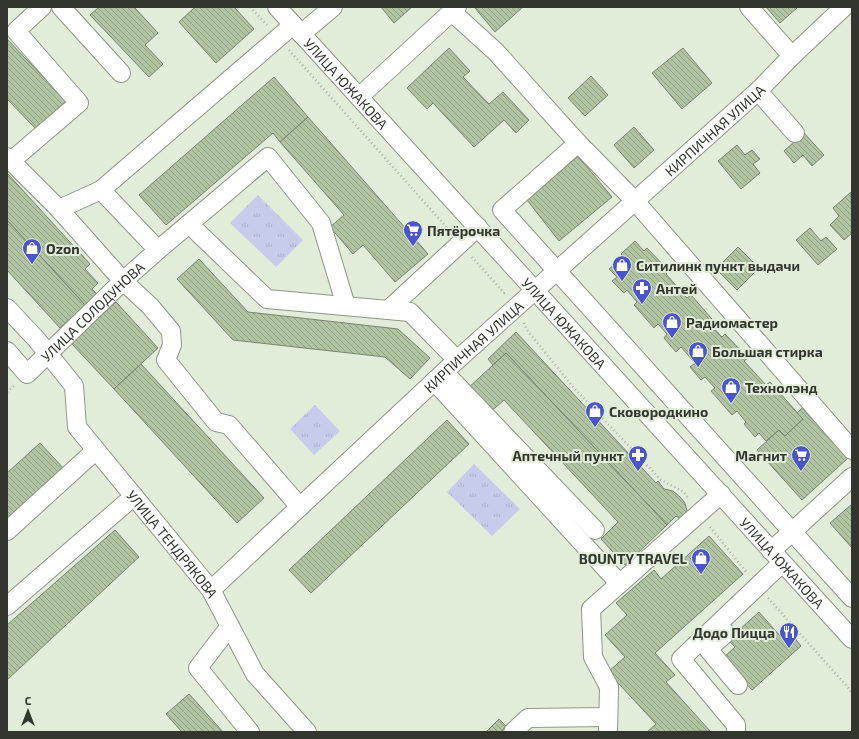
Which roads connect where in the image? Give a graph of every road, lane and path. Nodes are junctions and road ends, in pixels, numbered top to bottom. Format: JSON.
{"nodes":[{"id":1,"x":42,"y":7,"type":"edge"},
{"id":2,"x":61,"y":7,"type":"edge"},
{"id":3,"x":277,"y":7,"type":"edge"},
{"id":4,"x":333,"y":7,"type":"edge"},
{"id":5,"x":749,"y":7,"type":"edge"},
{"id":6,"x":844,"y":7,"type":"edge"},
{"id":7,"x":455,"y":9,"type":"edge"},
{"id":8,"x":297,"y":29,"type":"junction"},
{"id":9,"x":792,"y":56,"type":"junction"},
{"id":10,"x":122,"y":74,"type":"dead end"},
{"id":11,"x":758,"y":91,"type":"junction"},
{"id":12,"x":359,"y":97,"type":"junction"},
{"id":13,"x":795,"y":133,"type":"dead end"},
{"id":14,"x":578,"y":143,"type":"junction"},
{"id":15,"x":9,"y":159,"type":"edge"},
{"id":16,"x":101,"y":190,"type":"junction"},
{"id":17,"x":634,"y":200,"type":"junction"},
{"id":18,"x":59,"y":209,"type":"junction"},
{"id":19,"x":189,"y":224,"type":"junction"},
{"id":20,"x":478,"y":227,"type":"junction"},
{"id":21,"x":158,"y":250,"type":"junction"},
{"id":22,"x":556,"y":271,"type":"junction"},
{"id":23,"x":123,"y":281,"type":"junction"},
{"id":24,"x":536,"y":290,"type":"junction"},
{"id":25,"x":504,"y":294,"type":"dead end"},
{"id":26,"x":346,"y":306,"type":"junction"},
{"id":27,"x":516,"y":307,"type":"junction"},
{"id":28,"x":7,"y":308,"type":"edge"},
{"id":29,"x":388,"y":310,"type":"junction"},
{"id":30,"x":7,"y":351,"type":"edge"},
{"id":31,"x":48,"y":355,"type":"junction"},
{"id":32,"x":445,"y":371,"type":"junction"},
{"id":33,"x":96,"y":450,"type":"junction"},
{"id":34,"x":852,"y":450,"type":"edge"},
{"id":35,"x":852,"y":477,"type":"edge"},
{"id":36,"x":720,"y":494,"type":"junction"},
{"id":37,"x":134,"y":496,"type":"junction"},
{"id":38,"x":300,"y":507,"type":"junction"},
{"id":39,"x":699,"y":513,"type":"junction"},
{"id":40,"x":595,"y":530,"type":"dead end"},
{"id":41,"x":7,"y":532,"type":"edge"},
{"id":42,"x":793,"y":532,"type":"junction"},
{"id":43,"x":781,"y":562,"type":"junction"},
{"id":44,"x":619,"y":583,"type":"junction"},
{"id":45,"x":211,"y":590,"type":"junction"},
{"id":46,"x":762,"y":591,"type":"junction"},
{"id":47,"x":852,"y":598,"type":"edge"},
{"id":48,"x":7,"y":606,"type":"edge"},
{"id":49,"x":230,"y":626,"type":"junction"},
{"id":50,"x":852,"y":639,"type":"edge"},
{"id":51,"x":738,"y":685,"type":"dead end"},
{"id":52,"x":852,"y":692,"type":"edge"},
{"id":53,"x":608,"y":724,"type":"edge"},
{"id":54,"x":250,"y":732,"type":"edge"},
{"id":55,"x":307,"y":732,"type":"edge"},
{"id":56,"x":513,"y":732,"type":"edge"},
{"id":57,"x":736,"y":732,"type":"edge"}],
"edges":[{"from":1,"to":15,"type":"street"},
{"from":2,"to":10,"type":"street"},
{"from":3,"to":8,"type":"street","name":"УЛИЦА ЮЖАКОВА"},
{"from":4,"to":8,"type":"street"},
{"from":5,"to":9,"type":"street"},
{"from":6,"to":9,"type":"street","name":"КИРПИЧНАЯ УЛИЦА"},
{"from":7,"to":12,"type":"street"},
{"from":7,"to":14,"type":"street"},
{"from":8,"to":12,"type":"street","name":"УЛИЦА ЮЖАКОВА"},
{"from":8,"to":16,"type":"street"},
{"from":9,"to":11,"type":"street","name":"КИРПИЧНАЯ УЛИЦА"},
{"from":11,"to":13,"type":"street"},
{"from":11,"to":17,"type":"street","name":"КИРПИЧНАЯ УЛИЦА"},
{"from":12,"to":20,"type":"street","name":"УЛИЦА ЮЖАКОВА"},
{"from":14,"to":17,"type":"street"},
{"from":14,"to":22,"type":"street"},
{"from":15,"to":18,"type":"street"},
{"from":16,"to":18,"type":"street"},
{"from":16,"to":21,"type":"street"},
{"from":17,"to":22,"type":"street","name":"КИРПИЧНАЯ УЛИЦА"},
{"from":17,"to":34,"type":"street"},
{"from":18,"to":23,"type":"street"},
{"from":19,"to":21,"type":"street","name":"УЛИЦА СОЛОДУНОВА"},
{"from":19,"to":26,"type":"street"},
{"from":19,"to":26,"type":"street","name":"УЛИЦА СОЛОДУНОВА"},
{"from":20,"to":24,"type":"street","name":"УЛИЦА ЮЖАКОВА"},
{"from":20,"to":29,"type":"street"},
{"from":21,"to":23,"type":"street","name":"УЛИЦА СОЛОДУНОВА"},
{"from":22,"to":24,"type":"street","name":"КИРПИЧНАЯ УЛИЦА"},
{"from":22,"to":42,"type":"street"},
{"from":23,"to":31,"type":"street","name":"УЛИЦА СОЛОДУНОВА"},
{"from":23,"to":38,"type":"street"},
{"from":24,"to":27,"type":"street","name":"КИРПИЧНАЯ УЛИЦА"},
{"from":24,"to":36,"type":"street","name":"УЛИЦА ЮЖАКОВА"},
{"from":25,"to":27,"type":"path"},
{"from":26,"to":29,"type":"street"},
{"from":27,"to":32,"type":"street","name":"КИРПИЧНАЯ УЛИЦА"},
{"from":27,"to":39,"type":"path"},
{"from":28,"to":31,"type":"street","name":"УЛИЦА ТЕНДРЯКОВА"},
{"from":29,"to":32,"type":"street"},
{"from":30,"to":31,"type":"street","name":"УЛИЦА СОЛОДУНОВА"},
{"from":31,"to":33,"type":"street","name":"УЛИЦА ТЕНДРЯКОВА"},
{"from":32,"to":38,"type":"street","name":"КИРПИЧНАЯ УЛИЦА"},
{"from":32,"to":40,"type":"street"},
{"from":32,"to":44,"type":"street"},
{"from":33,"to":37,"type":"street","name":"УЛИЦА ТЕНДРЯКОВА"},
{"from":33,"to":41,"type":"street"},
{"from":35,"to":42,"type":"street"},
{"from":36,"to":39,"type":"street"},
{"from":36,"to":43,"type":"street","name":"УЛИЦА ЮЖАКОВА"},
{"from":37,"to":45,"type":"street","name":"УЛИЦА ТЕНДРЯКОВА"},
{"from":37,"to":48,"type":"street"},
{"from":38,"to":45,"type":"street","name":"КИРПИЧНАЯ УЛИЦА"},
{"from":39,"to":44,"type":"street"},
{"from":39,"to":46,"type":"path"},
{"from":42,"to":43,"type":"street"},
{"from":42,"to":47,"type":"street"},
{"from":43,"to":46,"type":"street"},
{"from":43,"to":50,"type":"street","name":"УЛИЦА ЮЖАКОВА"},
{"from":44,"to":53,"type":"street"},
{"from":45,"to":49,"type":"street","name":"УЛИЦА ТЕНДРЯКОВА"},
{"from":46,"to":51,"type":"street"},
{"from":46,"to":52,"type":"path"},
{"from":46,"to":57,"type":"street"},
{"from":49,"to":54,"type":"street"},
{"from":49,"to":55,"type":"street","name":"УЛИЦА ТЕНДРЯКОВА"},
{"from":53,"to":56,"type":"street"}]}
